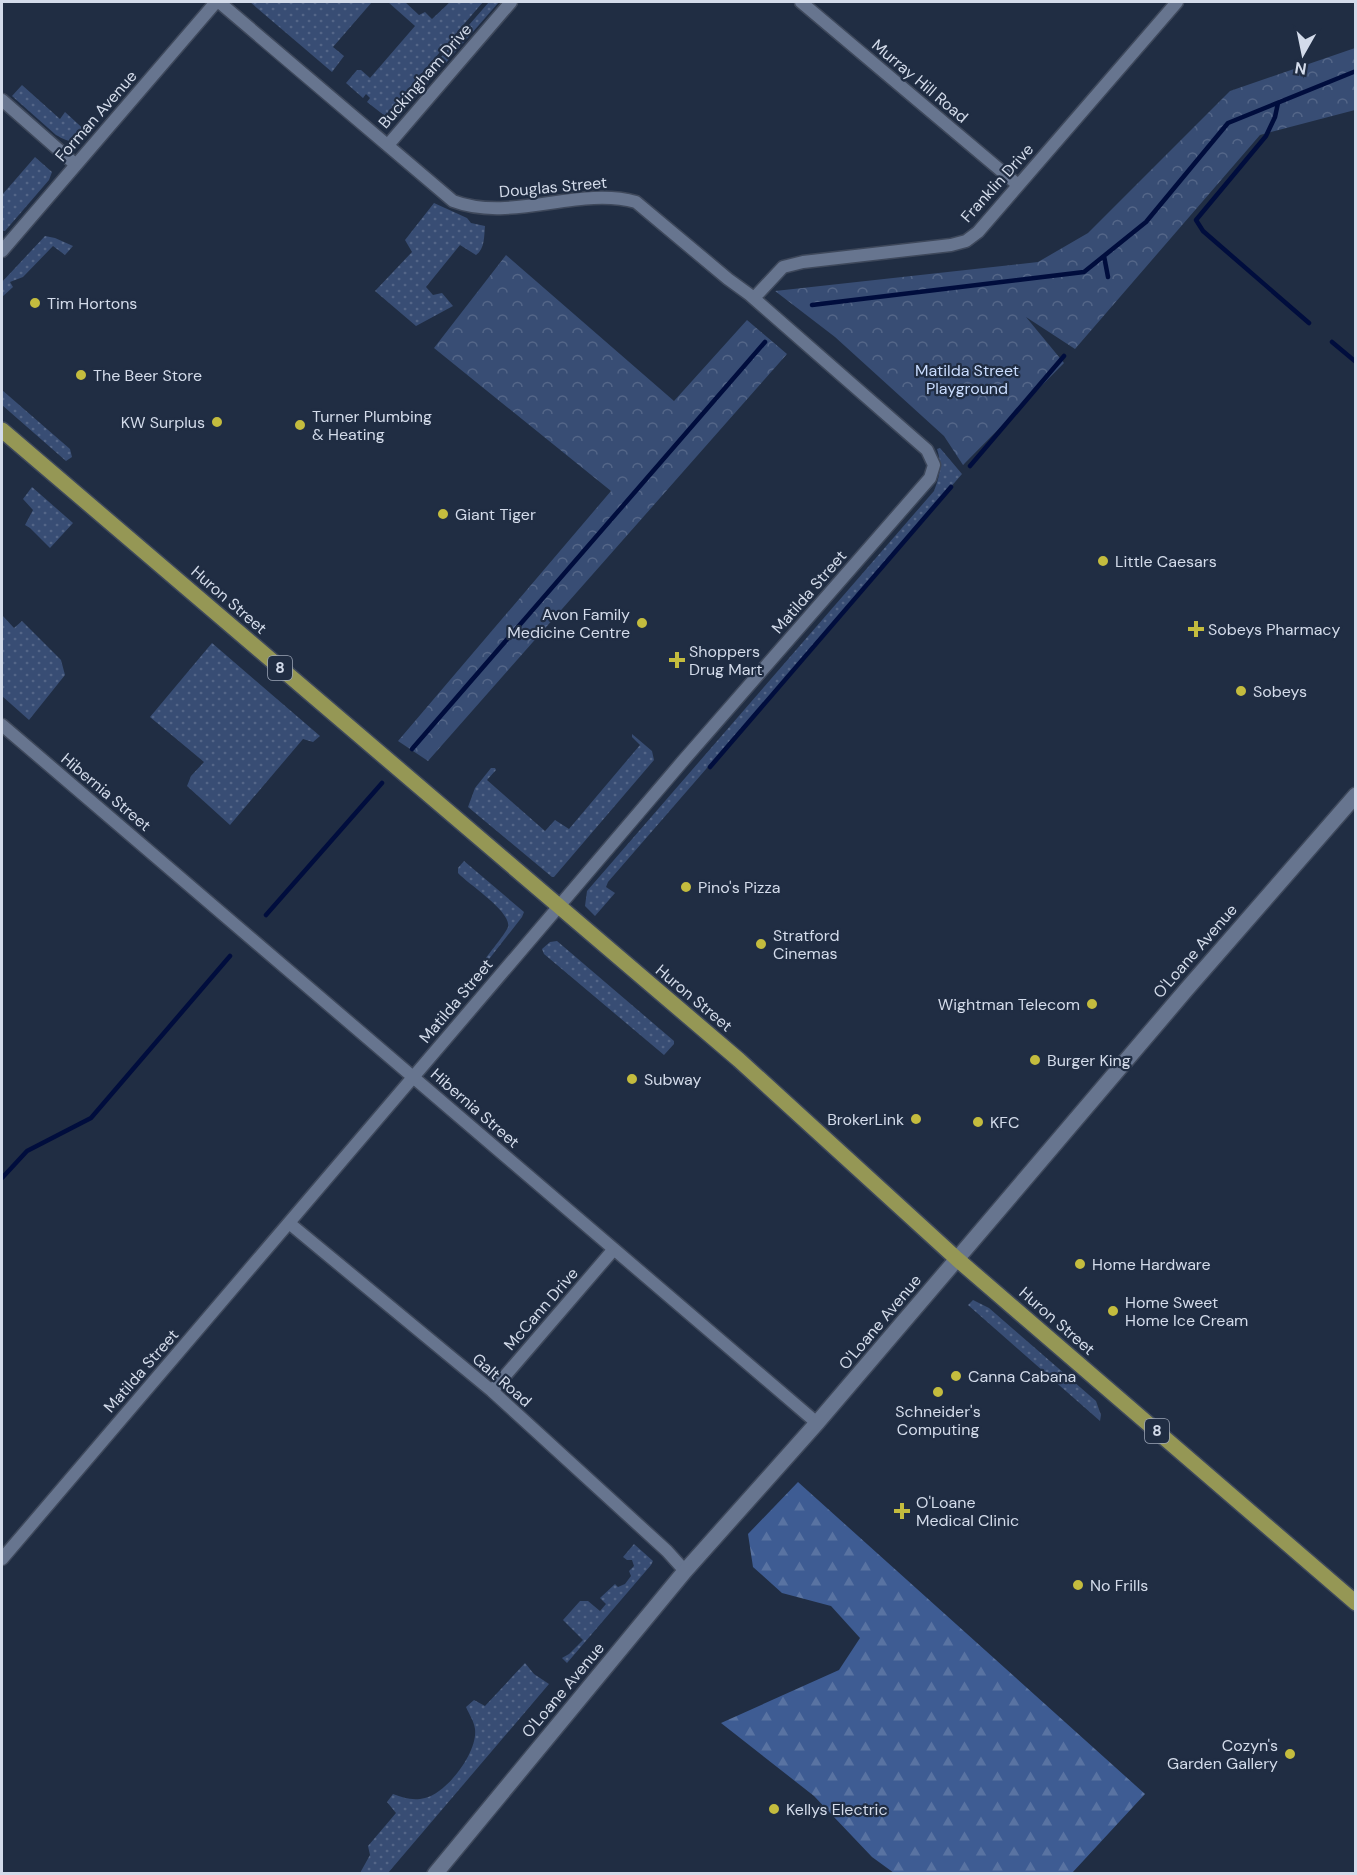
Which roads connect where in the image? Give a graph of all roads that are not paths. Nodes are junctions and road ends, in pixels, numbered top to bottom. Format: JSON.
{"nodes":[{"id":1,"x":217,"y":2,"type":"edge"},
{"id":2,"x":511,"y":2,"type":"edge"},
{"id":3,"x":801,"y":2,"type":"edge"},
{"id":4,"x":1177,"y":2,"type":"edge"},
{"id":5,"x":2,"y":100,"type":"edge"},
{"id":6,"x":388,"y":145,"type":"junction"},
{"id":7,"x":76,"y":165,"type":"junction"},
{"id":8,"x":1018,"y":185,"type":"junction"},
{"id":9,"x":2,"y":251,"type":"edge"},
{"id":10,"x":754,"y":298,"type":"junction"},
{"id":11,"x":2,"y":430,"type":"edge"},
{"id":12,"x":934,"y":465,"type":"joint"},
{"id":13,"x":2,"y":725,"type":"edge"},
{"id":14,"x":1356,"y":795,"type":"edge"},
{"id":15,"x":559,"y":906,"type":"junction"},
{"id":16,"x":414,"y":1077,"type":"junction"},
{"id":17,"x":289,"y":1222,"type":"junction"},
{"id":18,"x":614,"y":1249,"type":"junction"},
{"id":19,"x":957,"y":1259,"type":"junction"},
{"id":20,"x":492,"y":1391,"type":"junction"},
{"id":21,"x":817,"y":1423,"type":"junction"},
{"id":22,"x":2,"y":1558,"type":"edge"},
{"id":23,"x":685,"y":1571,"type":"junction"},
{"id":24,"x":1356,"y":1603,"type":"edge"},
{"id":25,"x":435,"y":1874,"type":"edge"}],
"edges":[{"from":1,"to":6,"type":"street","name":"Douglas Street"},
{"from":1,"to":7,"type":"street","name":"Forman Avenue"},
{"from":2,"to":6,"type":"street","name":"Buckingham Drive"},
{"from":3,"to":8,"type":"street","name":"Murray Hill Road"},
{"from":4,"to":8,"type":"street","name":"Franklin Drive"},
{"from":5,"to":7,"type":"street"},
{"from":6,"to":10,"type":"street","name":"Douglas Street"},
{"from":7,"to":9,"type":"street","name":"Forman Avenue"},
{"from":8,"to":10,"type":"street","name":"Franklin Drive"},
{"from":10,"to":12,"type":"street","name":"Douglas Street"},
{"from":11,"to":15,"type":"main road","name":"Huron Street","number":"8"},
{"from":12,"to":15,"type":"street","name":"Matilda Street"},
{"from":13,"to":16,"type":"street","name":"Hibernia Street"},
{"from":14,"to":19,"type":"main road","name":"O'Loane Avenue"},
{"from":15,"to":16,"type":"street","name":"Matilda Street"},
{"from":15,"to":19,"type":"main road","name":"Huron Street","number":"8"},
{"from":16,"to":17,"type":"street","name":"Matilda Street"},
{"from":16,"to":18,"type":"street","name":"Hibernia Street"},
{"from":17,"to":20,"type":"street","name":"Galt Road"},
{"from":17,"to":22,"type":"street","name":"Matilda Street"},
{"from":18,"to":20,"type":"street","name":"McCann Drive"},
{"from":18,"to":21,"type":"street","name":"Hibernia Street"},
{"from":19,"to":21,"type":"main road","name":"O'Loane Avenue"},
{"from":19,"to":24,"type":"main road","name":"Huron Street","number":"8"},
{"from":20,"to":23,"type":"street","name":"Galt Road"},
{"from":21,"to":23,"type":"main road","name":"O'Loane Avenue"},
{"from":23,"to":25,"type":"main road","name":"O'Loane Avenue"}]}
